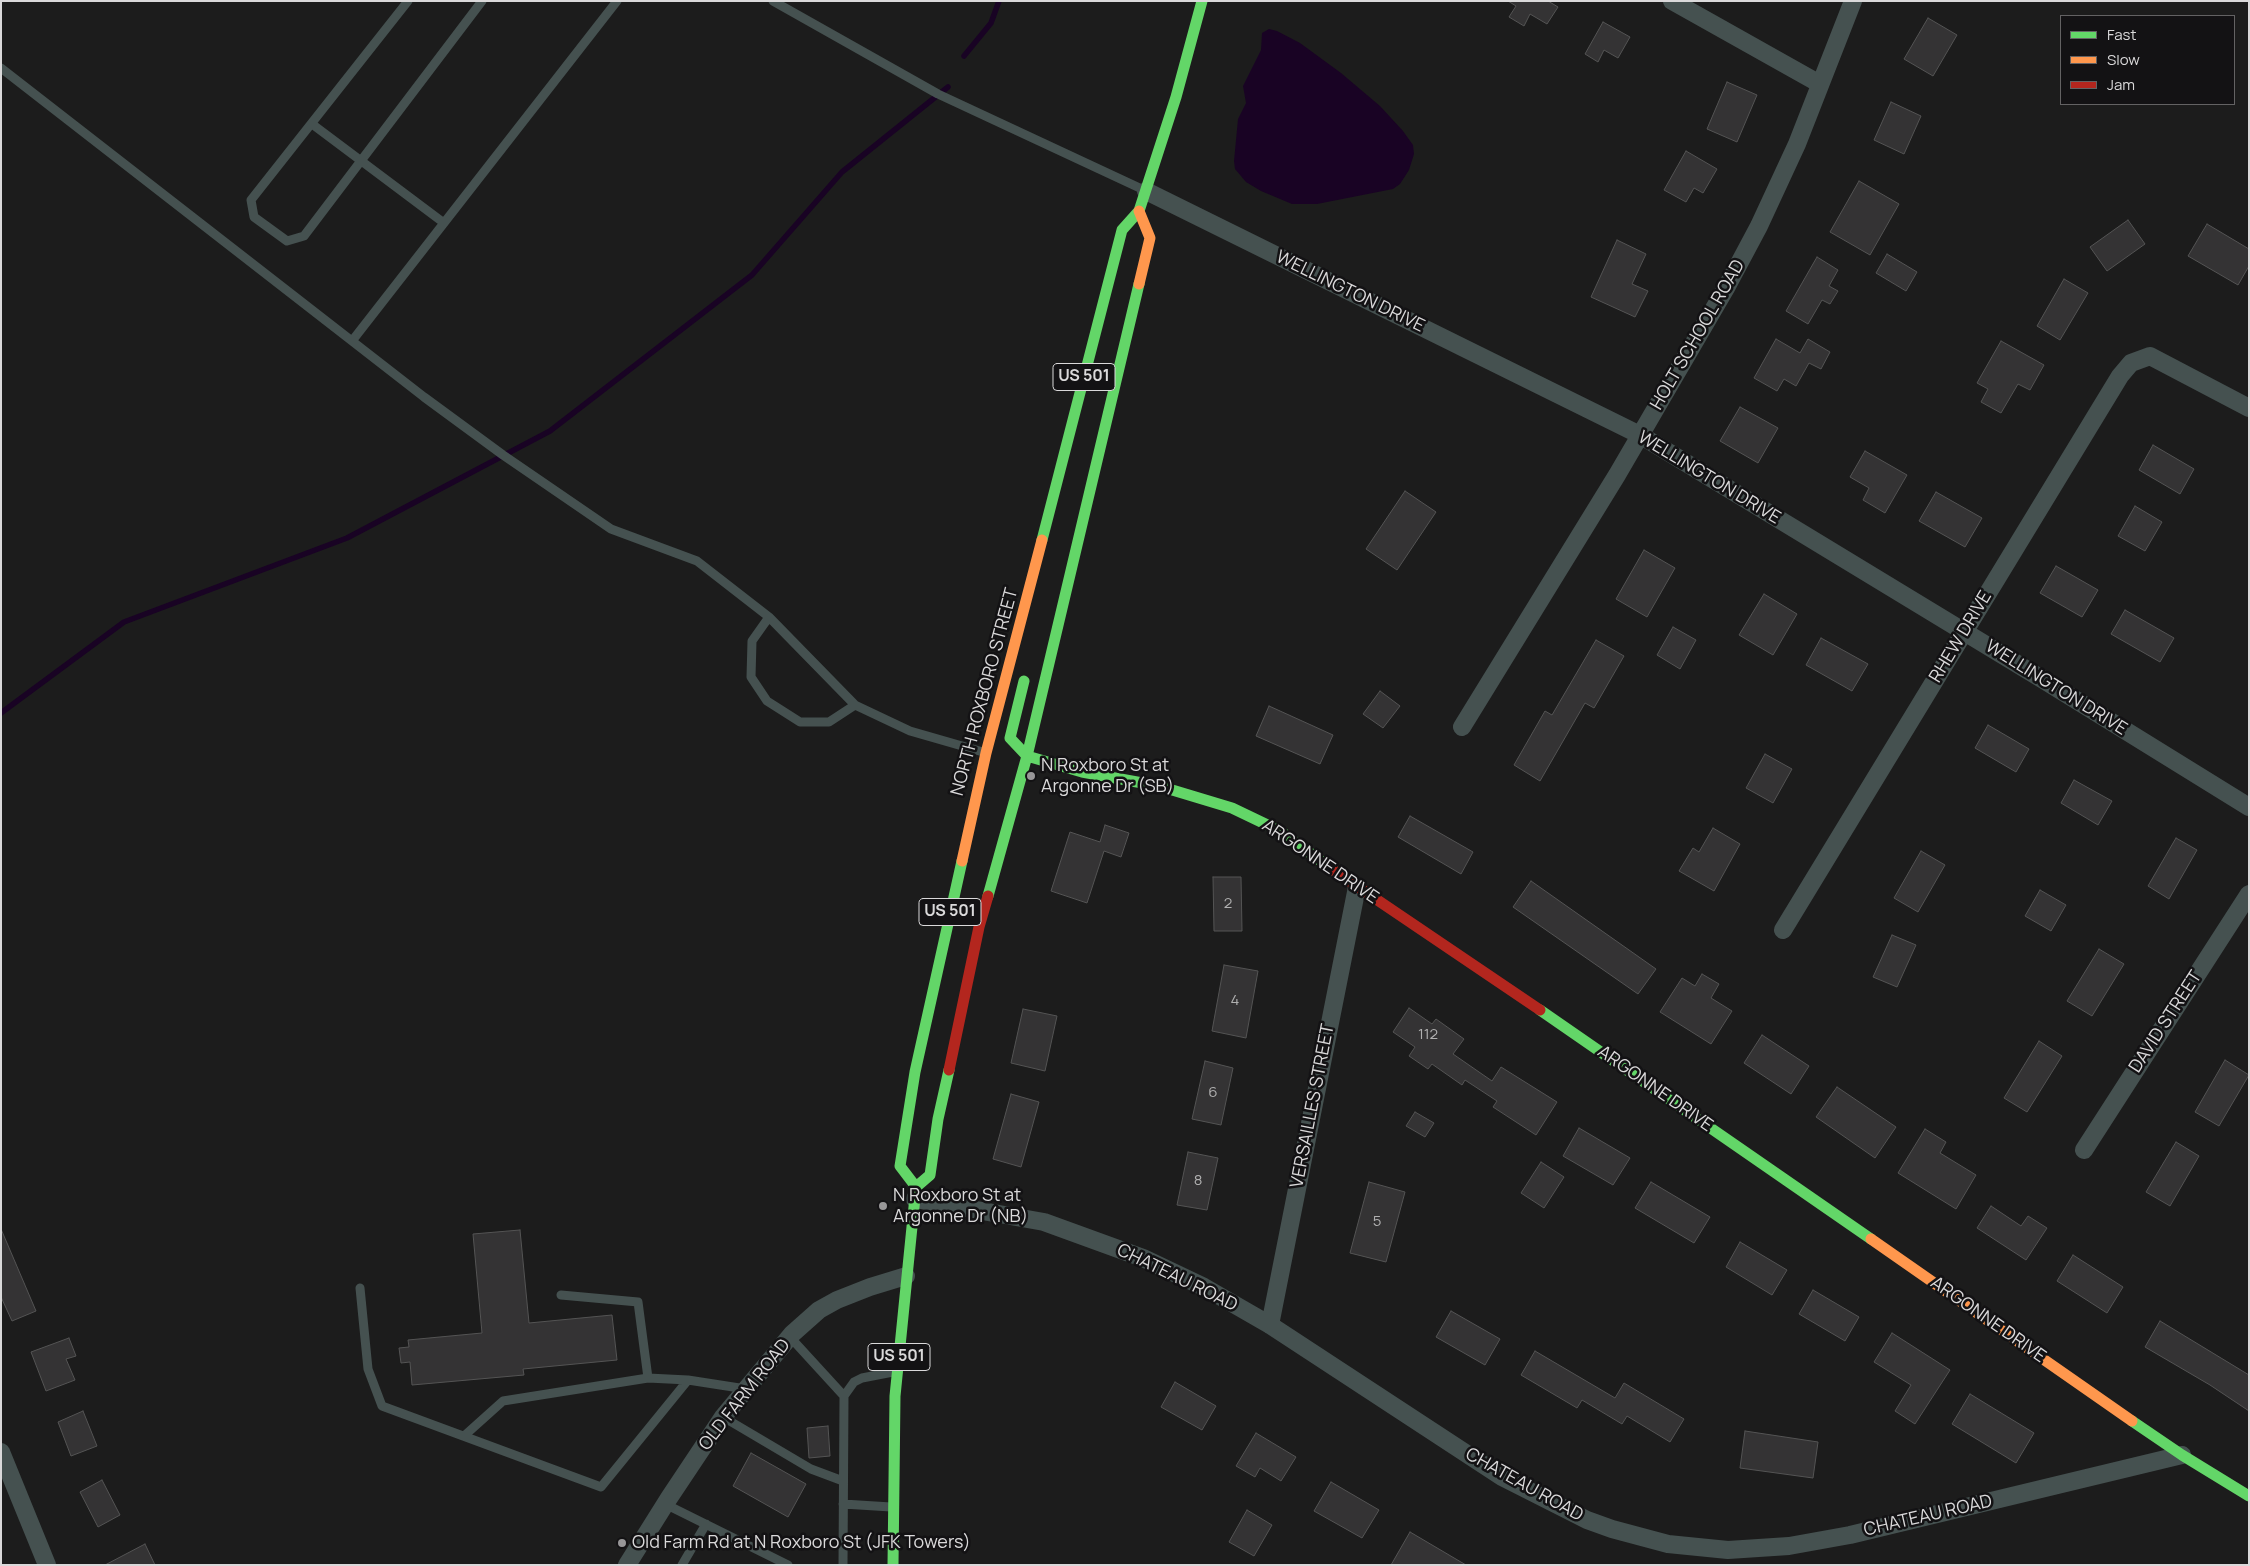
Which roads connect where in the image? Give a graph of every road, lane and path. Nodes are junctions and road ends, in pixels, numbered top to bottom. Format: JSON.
{"nodes":[{"id":1,"x":408,"y":1,"type":"edge"},
{"id":2,"x":482,"y":1,"type":"edge"},
{"id":3,"x":617,"y":1,"type":"edge"},
{"id":4,"x":773,"y":1,"type":"edge"},
{"id":5,"x":1202,"y":1,"type":"edge"},
{"id":6,"x":1672,"y":1,"type":"edge"},
{"id":7,"x":1853,"y":1,"type":"edge"},
{"id":8,"x":1,"y":68,"type":"edge"},
{"id":9,"x":1820,"y":84,"type":"junction"},
{"id":10,"x":312,"y":124,"type":"junction"},
{"id":11,"x":362,"y":160,"type":"junction"},
{"id":12,"x":1146,"y":191,"type":"junction"},
{"id":13,"x":1139,"y":211,"type":"junction"},
{"id":14,"x":444,"y":223,"type":"junction"},
{"id":15,"x":352,"y":341,"type":"junction"},
{"id":16,"x":2249,"y":408,"type":"edge"},
{"id":17,"x":1640,"y":435,"type":"junction"},
{"id":18,"x":1033,"y":577,"type":"junction"},
{"id":19,"x":1040,"y":588,"type":"dead end"},
{"id":20,"x":769,"y":618,"type":"junction"},
{"id":21,"x":1964,"y":632,"type":"junction"},
{"id":22,"x":1026,"y":671,"type":"dead end"},
{"id":23,"x":855,"y":705,"type":"junction"},
{"id":24,"x":1462,"y":728,"type":"dead end"},
{"id":25,"x":986,"y":753,"type":"junction"},
{"id":26,"x":1027,"y":756,"type":"junction"},
{"id":27,"x":996,"y":773,"type":"dead end"},
{"id":28,"x":2249,"y":807,"type":"edge"},
{"id":29,"x":1357,"y":887,"type":"junction"},
{"id":30,"x":2249,"y":894,"type":"edge"},
{"id":31,"x":976,"y":899,"type":"dead end"},
{"id":32,"x":980,"y":927,"type":"junction"},
{"id":33,"x":1783,"y":930,"type":"dead end"},
{"id":34,"x":2084,"y":1150,"type":"dead end"},
{"id":35,"x":915,"y":1193,"type":"junction"},
{"id":36,"x":906,"y":1276,"type":"junction"},
{"id":37,"x":360,"y":1288,"type":"dead end"},
{"id":38,"x":561,"y":1296,"type":"dead end"},
{"id":39,"x":1270,"y":1325,"type":"junction"},
{"id":40,"x":790,"y":1337,"type":"junction"},
{"id":41,"x":898,"y":1371,"type":"junction"},
{"id":42,"x":648,"y":1378,"type":"junction"},
{"id":43,"x":688,"y":1380,"type":"junction"},
{"id":44,"x":746,"y":1389,"type":"junction"},
{"id":45,"x":844,"y":1396,"type":"junction"},
{"id":46,"x":723,"y":1417,"type":"junction"},
{"id":47,"x":464,"y":1436,"type":"junction"},
{"id":48,"x":1,"y":1452,"type":"edge"},
{"id":49,"x":2182,"y":1455,"type":"junction"},
{"id":50,"x":843,"y":1481,"type":"junction"},
{"id":51,"x":2249,"y":1496,"type":"edge"},
{"id":52,"x":664,"y":1504,"type":"junction"},
{"id":53,"x":843,"y":1504,"type":"junction"},
{"id":54,"x":894,"y":1507,"type":"junction"},
{"id":55,"x":706,"y":1524,"type":"junction"},
{"id":56,"x":47,"y":1565,"type":"edge"},
{"id":57,"x":627,"y":1565,"type":"edge"},
{"id":58,"x":682,"y":1565,"type":"edge"},
{"id":59,"x":788,"y":1565,"type":"edge"},
{"id":60,"x":843,"y":1565,"type":"edge"},
{"id":61,"x":893,"y":1565,"type":"edge"}],
"edges":[{"from":1,"to":10,"type":"lane"},
{"from":2,"to":11,"type":"lane"},
{"from":3,"to":14,"type":"lane"},
{"from":4,"to":12,"type":"lane"},
{"from":5,"to":12,"type":"main road","name":"NORTH ROXBORO STREET","number":"US 501"},
{"from":6,"to":9,"type":"street"},
{"from":7,"to":9,"type":"street","name":"HOLT SCHOOL ROAD"},
{"from":8,"to":15,"type":"lane"},
{"from":9,"to":17,"type":"street","name":"HOLT SCHOOL ROAD"},
{"from":10,"to":11,"type":"lane"},
{"from":10,"to":11,"type":"lane"},
{"from":11,"to":14,"type":"lane"},
{"from":12,"to":13,"type":"main road","name":"NORTH ROXBORO STREET","number":"US 501"},
{"from":12,"to":17,"type":"street","name":"WELLINGTON DRIVE"},
{"from":13,"to":18,"type":"main road","name":"NORTH ROXBORO STREET","number":"US 501"},
{"from":13,"to":26,"type":"main road","number":"US 501"},
{"from":14,"to":15,"type":"lane"},
{"from":15,"to":20,"type":"lane"},
{"from":16,"to":21,"type":"street","name":"RHEW DRIVE"},
{"from":17,"to":21,"type":"street","name":"WELLINGTON DRIVE"},
{"from":17,"to":24,"type":"street","name":"HOLT SCHOOL ROAD"},
{"from":18,"to":19,"type":"main road"},
{"from":18,"to":25,"type":"main road","name":"NORTH ROXBORO STREET","number":"US 501"},
{"from":20,"to":23,"type":"lane"},
{"from":20,"to":23,"type":"lane"},
{"from":21,"to":28,"type":"street","name":"WELLINGTON DRIVE"},
{"from":21,"to":33,"type":"street","name":"RHEW DRIVE"},
{"from":22,"to":26,"type":"main road"},
{"from":23,"to":25,"type":"lane"},
{"from":25,"to":27,"type":"main road"},
{"from":25,"to":35,"type":"main road","name":"NORTH ROXBORO STREET","number":"US 501"},
{"from":26,"to":29,"type":"main road","name":"ARGONNE DRIVE"},
{"from":26,"to":32,"type":"main road","number":"US 501"},
{"from":29,"to":39,"type":"street","name":"VERSAILLES STREET"},
{"from":29,"to":49,"type":"main road","name":"ARGONNE DRIVE"},
{"from":30,"to":34,"type":"street","name":"DAVID STREET"},
{"from":31,"to":32,"type":"main road"},
{"from":32,"to":35,"type":"main road","number":"US 501"},
{"from":35,"to":36,"type":"main road","number":"US 501"},
{"from":35,"to":39,"type":"street","name":"CHATEAU ROAD"},
{"from":36,"to":40,"type":"street","name":"OLD FARM ROAD"},
{"from":36,"to":41,"type":"main road","number":"US 501"},
{"from":37,"to":47,"type":"lane"},
{"from":38,"to":42,"type":"lane"},
{"from":39,"to":49,"type":"street","name":"CHATEAU ROAD"},
{"from":40,"to":44,"type":"street","name":"OLD FARM ROAD"},
{"from":40,"to":45,"type":"lane"},
{"from":41,"to":45,"type":"lane"},
{"from":41,"to":54,"type":"main road","number":"US 501"},
{"from":42,"to":43,"type":"lane"},
{"from":42,"to":47,"type":"lane"},
{"from":43,"to":44,"type":"lane"},
{"from":43,"to":47,"type":"lane"},
{"from":44,"to":46,"type":"street","name":"OLD FARM ROAD"},
{"from":45,"to":50,"type":"lane"},
{"from":46,"to":50,"type":"lane"},
{"from":46,"to":52,"type":"street","name":"OLD FARM ROAD"},
{"from":48,"to":56,"type":"street"},
{"from":49,"to":51,"type":"main road","name":"ARGONNE DRIVE"},
{"from":50,"to":53,"type":"lane"},
{"from":52,"to":55,"type":"lane"},
{"from":52,"to":57,"type":"street","name":"OLD FARM ROAD"},
{"from":53,"to":54,"type":"lane"},
{"from":53,"to":60,"type":"lane"},
{"from":54,"to":61,"type":"main road","number":"US 501"},
{"from":55,"to":58,"type":"lane"},
{"from":55,"to":59,"type":"lane"}]}
